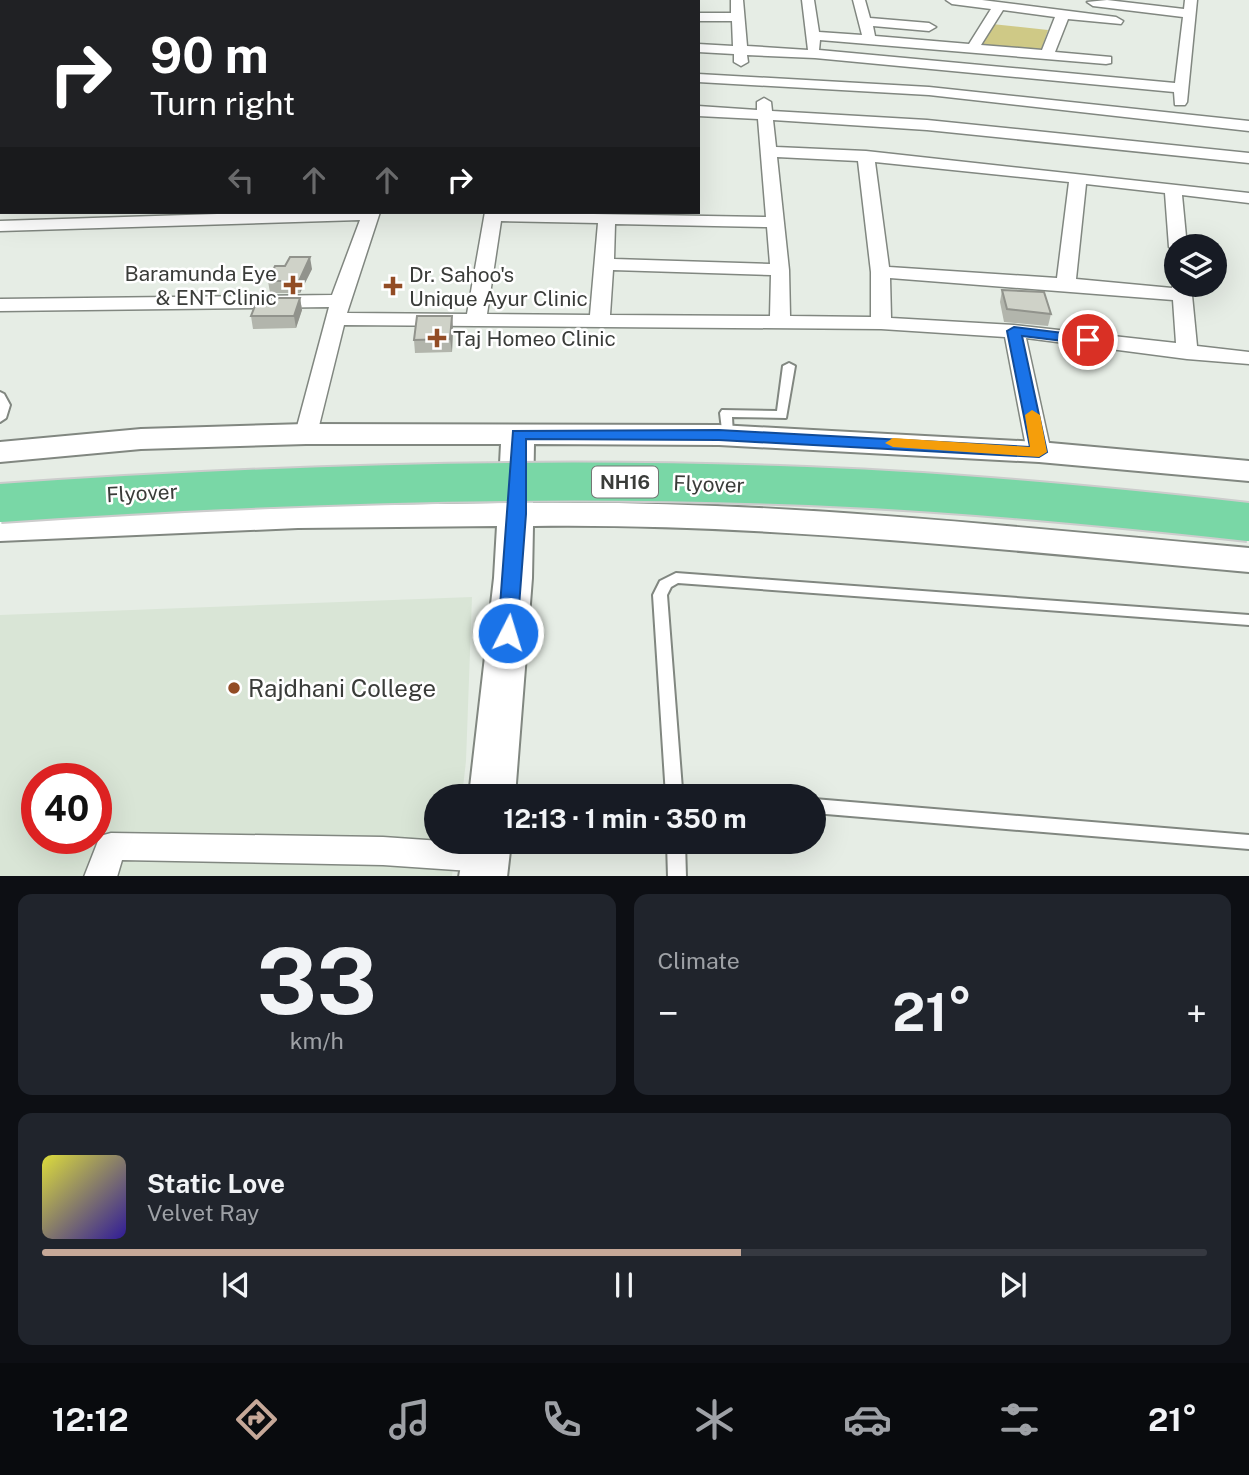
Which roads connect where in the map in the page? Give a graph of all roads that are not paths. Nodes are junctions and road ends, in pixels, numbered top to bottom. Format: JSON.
{"nodes":[{"id":1,"x":737,"y":0,"type":"edge"},
{"id":2,"x":808,"y":0,"type":"edge"},
{"id":3,"x":859,"y":0,"type":"edge"},
{"id":4,"x":1084,"y":1,"type":"edge"},
{"id":5,"x":999,"y":6,"type":"junction"},
{"id":6,"x":1119,"y":6,"type":"junction"},
{"id":7,"x":1190,"y":7,"type":"edge"},
{"id":8,"x":941,"y":11,"type":"edge"},
{"id":9,"x":700,"y":17,"type":"edge"},
{"id":10,"x":737,"y":17,"type":"junction"},
{"id":11,"x":991,"y":19,"type":"junction"},
{"id":12,"x":865,"y":21,"type":"junction"},
{"id":13,"x":1060,"y":21,"type":"junction"},
{"id":14,"x":812,"y":34,"type":"junction"},
{"id":15,"x":870,"y":39,"type":"junction"},
{"id":16,"x":1111,"y":40,"type":"junction"},
{"id":17,"x":926,"y":44,"type":"junction"},
{"id":18,"x":700,"y":48,"type":"edge"},
{"id":19,"x":973,"y":48,"type":"junction"},
{"id":20,"x":740,"y":50,"type":"junction"},
{"id":21,"x":815,"y":54,"type":"junction"},
{"id":22,"x":1047,"y":55,"type":"junction"},
{"id":23,"x":700,"y":78,"type":"edge"},
{"id":24,"x":741,"y":79,"type":"junction"},
{"id":25,"x":1101,"y":80,"type":"junction"},
{"id":26,"x":762,"y":81,"type":"junction"},
{"id":27,"x":1182,"y":88,"type":"junction"},
{"id":28,"x":928,"y":108,"type":"junction"},
{"id":29,"x":700,"y":111,"type":"edge"},
{"id":30,"x":765,"y":114,"type":"junction"},
{"id":31,"x":1177,"y":119,"type":"junction"},
{"id":32,"x":1249,"y":126,"type":"edge"},
{"id":33,"x":769,"y":152,"type":"junction"},
{"id":34,"x":866,"y":156,"type":"junction"},
{"id":35,"x":1249,"y":158,"type":"edge"},
{"id":36,"x":1078,"y":178,"type":"junction"},
{"id":37,"x":1173,"y":189,"type":"junction"},
{"id":38,"x":1249,"y":198,"type":"edge"},
{"id":39,"x":342,"y":214,"type":"edge"},
{"id":40,"x":371,"y":214,"type":"edge"},
{"id":41,"x":494,"y":214,"type":"edge"},
{"id":42,"x":683,"y":215,"type":"edge"},
{"id":43,"x":607,"y":218,"type":"junction"},
{"id":44,"x":775,"y":222,"type":"junction"},
{"id":45,"x":0,"y":226,"type":"edge"},
{"id":46,"x":1177,"y":234,"type":"edge"},
{"id":47,"x":604,"y":264,"type":"junction"},
{"id":48,"x":780,"y":270,"type":"junction"},
{"id":49,"x":880,"y":272,"type":"junction"},
{"id":50,"x":1066,"y":284,"type":"junction"},
{"id":51,"x":1164,"y":289,"type":"edge"},
{"id":52,"x":1183,"y":297,"type":"edge"},
{"id":53,"x":0,"y":305,"type":"edge"},
{"id":54,"x":338,"y":310,"type":"junction"},
{"id":55,"x":475,"y":320,"type":"junction"},
{"id":56,"x":600,"y":321,"type":"junction"},
{"id":57,"x":780,"y":322,"type":"junction"},
{"id":58,"x":881,"y":323,"type":"junction"},
{"id":59,"x":1014,"y":331,"type":"junction"},
{"id":60,"x":1187,"y":353,"type":"junction"},
{"id":61,"x":1249,"y":358,"type":"edge"},
{"id":62,"x":789,"y":366,"type":"dead end"},
{"id":63,"x":0,"y":396,"type":"edge"},
{"id":64,"x":0,"y":418,"type":"edge"},
{"id":65,"x":306,"y":434,"type":"junction"},
{"id":66,"x":518,"y":434,"type":"junction"},
{"id":67,"x":727,"y":436,"type":"junction"},
{"id":68,"x":0,"y":452,"type":"edge"},
{"id":69,"x":1039,"y":452,"type":"junction"},
{"id":70,"x":1249,"y":471,"type":"edge"},
{"id":71,"x":0,"y":481,"type":"edge"},
{"id":72,"x":1249,"y":496,"type":"edge"},
{"id":73,"x":0,"y":503,"type":"edge"},
{"id":74,"x":517,"y":514,"type":"junction"},
{"id":75,"x":1249,"y":522,"type":"edge"},
{"id":76,"x":0,"y":529,"type":"edge"},
{"id":77,"x":1249,"y":560,"type":"edge"},
{"id":78,"x":1249,"y":620,"type":"edge"},
{"id":79,"x":493,"y":784,"type":"edge"},
{"id":80,"x":679,"y":784,"type":"edge"},
{"id":81,"x":826,"y":807,"type":"edge"},
{"id":82,"x":1249,"y":842,"type":"edge"},
{"id":83,"x":676,"y":854,"type":"edge"},
{"id":84,"x":485,"y":859,"type":"edge"},
{"id":85,"x":100,"y":876,"type":"edge"},
{"id":86,"x":677,"y":876,"type":"edge"}],
"edges":[{"from":1,"to":10,"type":"street"},
{"from":2,"to":14,"type":"street"},
{"from":3,"to":12,"type":"street"},
{"from":4,"to":6,"type":"street"},
{"from":5,"to":8,"type":"street"},
{"from":5,"to":11,"type":"street"},
{"from":5,"to":13,"type":"street"},
{"from":6,"to":7,"type":"street"},
{"from":6,"to":16,"type":"street"},
{"from":7,"to":27,"type":"street"},
{"from":8,"to":12,"type":"street"},
{"from":8,"to":17,"type":"street"},
{"from":9,"to":10,"type":"street"},
{"from":10,"to":20,"type":"street"},
{"from":11,"to":13,"type":"street"},
{"from":11,"to":19,"type":"street"},
{"from":12,"to":15,"type":"street"},
{"from":13,"to":16,"type":"street"},
{"from":13,"to":22,"type":"street"},
{"from":14,"to":15,"type":"street"},
{"from":14,"to":21,"type":"street"},
{"from":15,"to":17,"type":"street"},
{"from":16,"to":22,"type":"street"},
{"from":16,"to":25,"type":"street"},
{"from":17,"to":19,"type":"street"},
{"from":18,"to":20,"type":"street"},
{"from":19,"to":22,"type":"street"},
{"from":20,"to":21,"type":"street"},
{"from":20,"to":24,"type":"street"},
{"from":21,"to":25,"type":"street"},
{"from":23,"to":24,"type":"street"},
{"from":24,"to":26,"type":"street"},
{"from":25,"to":27,"type":"street"},
{"from":26,"to":28,"type":"street"},
{"from":26,"to":30,"type":"street"},
{"from":27,"to":31,"type":"street"},
{"from":28,"to":30,"type":"street"},
{"from":28,"to":31,"type":"street"},
{"from":28,"to":35,"type":"street"},
{"from":29,"to":30,"type":"street"},
{"from":30,"to":33,"type":"street"},
{"from":31,"to":32,"type":"street"},
{"from":33,"to":34,"type":"street"},
{"from":33,"to":44,"type":"street"},
{"from":34,"to":36,"type":"street"},
{"from":34,"to":49,"type":"street"},
{"from":36,"to":37,"type":"street"},
{"from":36,"to":50,"type":"street"},
{"from":37,"to":38,"type":"street"},
{"from":37,"to":46,"type":"street"},
{"from":39,"to":45,"type":"street"},
{"from":40,"to":54,"type":"street"},
{"from":41,"to":43,"type":"street"},
{"from":41,"to":55,"type":"street"},
{"from":42,"to":43,"type":"street"},
{"from":42,"to":44,"type":"street"},
{"from":43,"to":47,"type":"street"},
{"from":44,"to":48,"type":"street"},
{"from":47,"to":48,"type":"street"},
{"from":47,"to":56,"type":"street"},
{"from":48,"to":57,"type":"street"},
{"from":49,"to":50,"type":"street"},
{"from":49,"to":58,"type":"street"},
{"from":50,"to":51,"type":"street"},
{"from":52,"to":60,"type":"street"},
{"from":53,"to":54,"type":"street"},
{"from":54,"to":55,"type":"street"},
{"from":54,"to":65,"type":"street"},
{"from":55,"to":56,"type":"street"},
{"from":56,"to":57,"type":"street"},
{"from":57,"to":58,"type":"street"},
{"from":58,"to":59,"type":"street"},
{"from":59,"to":60,"type":"street"},
{"from":59,"to":69,"type":"street"},
{"from":60,"to":61,"type":"street"},
{"from":62,"to":67,"type":"lane"},
{"from":63,"to":64,"type":"lane"},
{"from":65,"to":66,"type":"street"},
{"from":65,"to":68,"type":"street"},
{"from":66,"to":67,"type":"street"},
{"from":66,"to":74,"type":"street"},
{"from":67,"to":69,"type":"street"},
{"from":69,"to":70,"type":"street"},
{"from":71,"to":72,"type":"highway","name":"Flyover","number":"NH16"},
{"from":73,"to":75,"type":"highway","name":"Flyover","number":"NH16","bridge":true},
{"from":74,"to":76,"type":"street"},
{"from":74,"to":77,"type":"street"},
{"from":74,"to":79,"type":"street"},
{"from":78,"to":80,"type":"lane"},
{"from":81,"to":82,"type":"lane"},
{"from":83,"to":86,"type":"lane"},
{"from":84,"to":85,"type":"street"}]}
